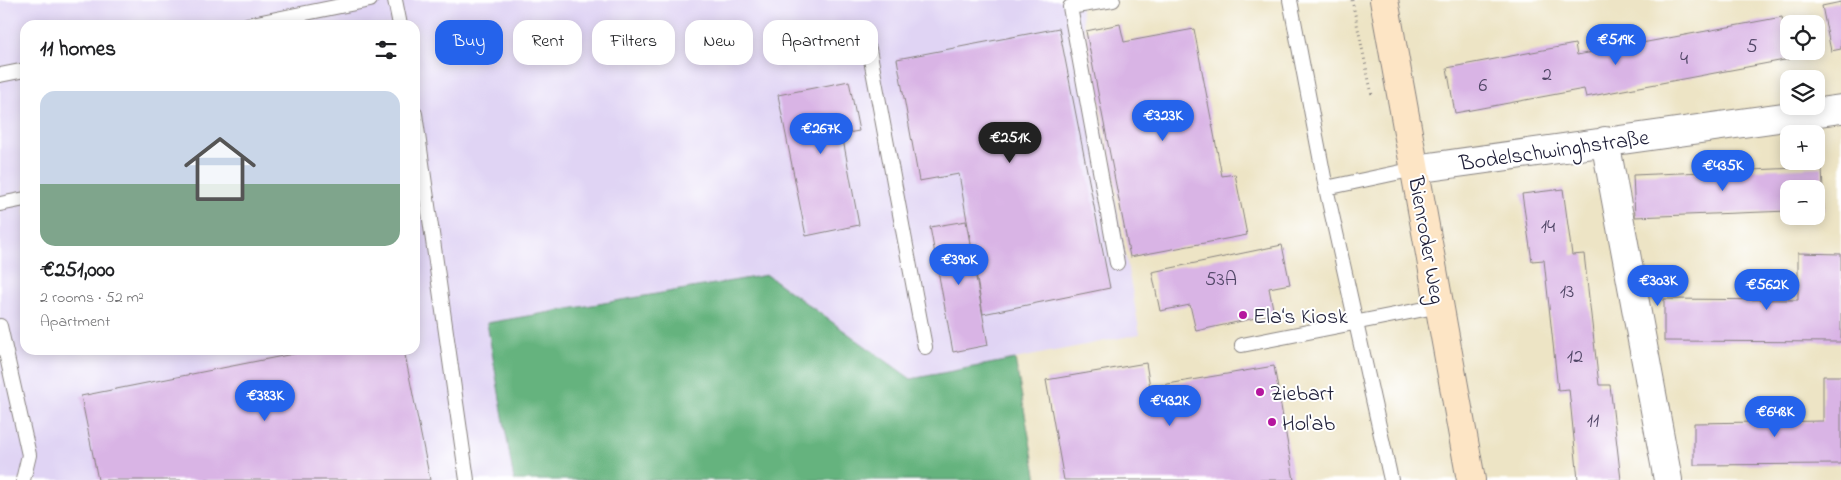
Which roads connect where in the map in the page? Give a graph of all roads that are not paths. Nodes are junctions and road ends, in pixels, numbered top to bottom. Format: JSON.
{"nodes":[{"id":1,"x":370,"y":0,"type":"edge"},
{"id":2,"x":396,"y":0,"type":"edge"},
{"id":3,"x":1113,"y":0,"type":"edge"},
{"id":4,"x":1290,"y":0,"type":"edge"},
{"id":5,"x":1384,"y":0,"type":"edge"},
{"id":6,"x":272,"y":20,"type":"edge"},
{"id":7,"x":399,"y":20,"type":"edge"},
{"id":8,"x":872,"y":65,"type":"edge"},
{"id":9,"x":20,"y":71,"type":"edge"},
{"id":10,"x":0,"y":75,"type":"edge"},
{"id":11,"x":1841,"y":108,"type":"edge"},
{"id":12,"x":1605,"y":141,"type":"junction"},
{"id":13,"x":420,"y":153,"type":"edge"},
{"id":14,"x":1415,"y":169,"type":"junction"},
{"id":15,"x":1326,"y":188,"type":"junction"},
{"id":16,"x":20,"y":200,"type":"edge"},
{"id":17,"x":0,"y":204,"type":"edge"},
{"id":18,"x":1117,"y":263,"type":"dead end"},
{"id":19,"x":1440,"y":306,"type":"junction"},
{"id":20,"x":1357,"y":323,"type":"junction"},
{"id":21,"x":0,"y":326,"type":"edge"},
{"id":22,"x":1242,"y":346,"type":"dead end"},
{"id":23,"x":925,"y":347,"type":"dead end"},
{"id":24,"x":23,"y":480,"type":"edge"},
{"id":25,"x":467,"y":480,"type":"edge"},
{"id":26,"x":1391,"y":480,"type":"edge"},
{"id":27,"x":1471,"y":480,"type":"edge"},
{"id":28,"x":1668,"y":480,"type":"edge"}],
"edges":[{"from":1,"to":6,"type":"lane"},
{"from":2,"to":7,"type":"lane"},
{"from":3,"to":18,"type":"lane"},
{"from":4,"to":15,"type":"lane"},
{"from":5,"to":14,"type":"main road","name":"Bienroder Weg"},
{"from":8,"to":23,"type":"lane"},
{"from":9,"to":10,"type":"lane"},
{"from":11,"to":12,"type":"street","name":"Bodelschwinghstraße"},
{"from":12,"to":14,"type":"street","name":"Bodelschwinghstraße"},
{"from":12,"to":28,"type":"street"},
{"from":13,"to":25,"type":"lane"},
{"from":14,"to":15,"type":"lane"},
{"from":14,"to":19,"type":"main road","name":"Bienroder Weg"},
{"from":15,"to":20,"type":"lane"},
{"from":16,"to":17,"type":"lane"},
{"from":19,"to":20,"type":"lane"},
{"from":19,"to":27,"type":"main road","name":"Bienroder Weg"},
{"from":20,"to":22,"type":"lane"},
{"from":20,"to":26,"type":"lane"},
{"from":21,"to":24,"type":"lane"}]}
